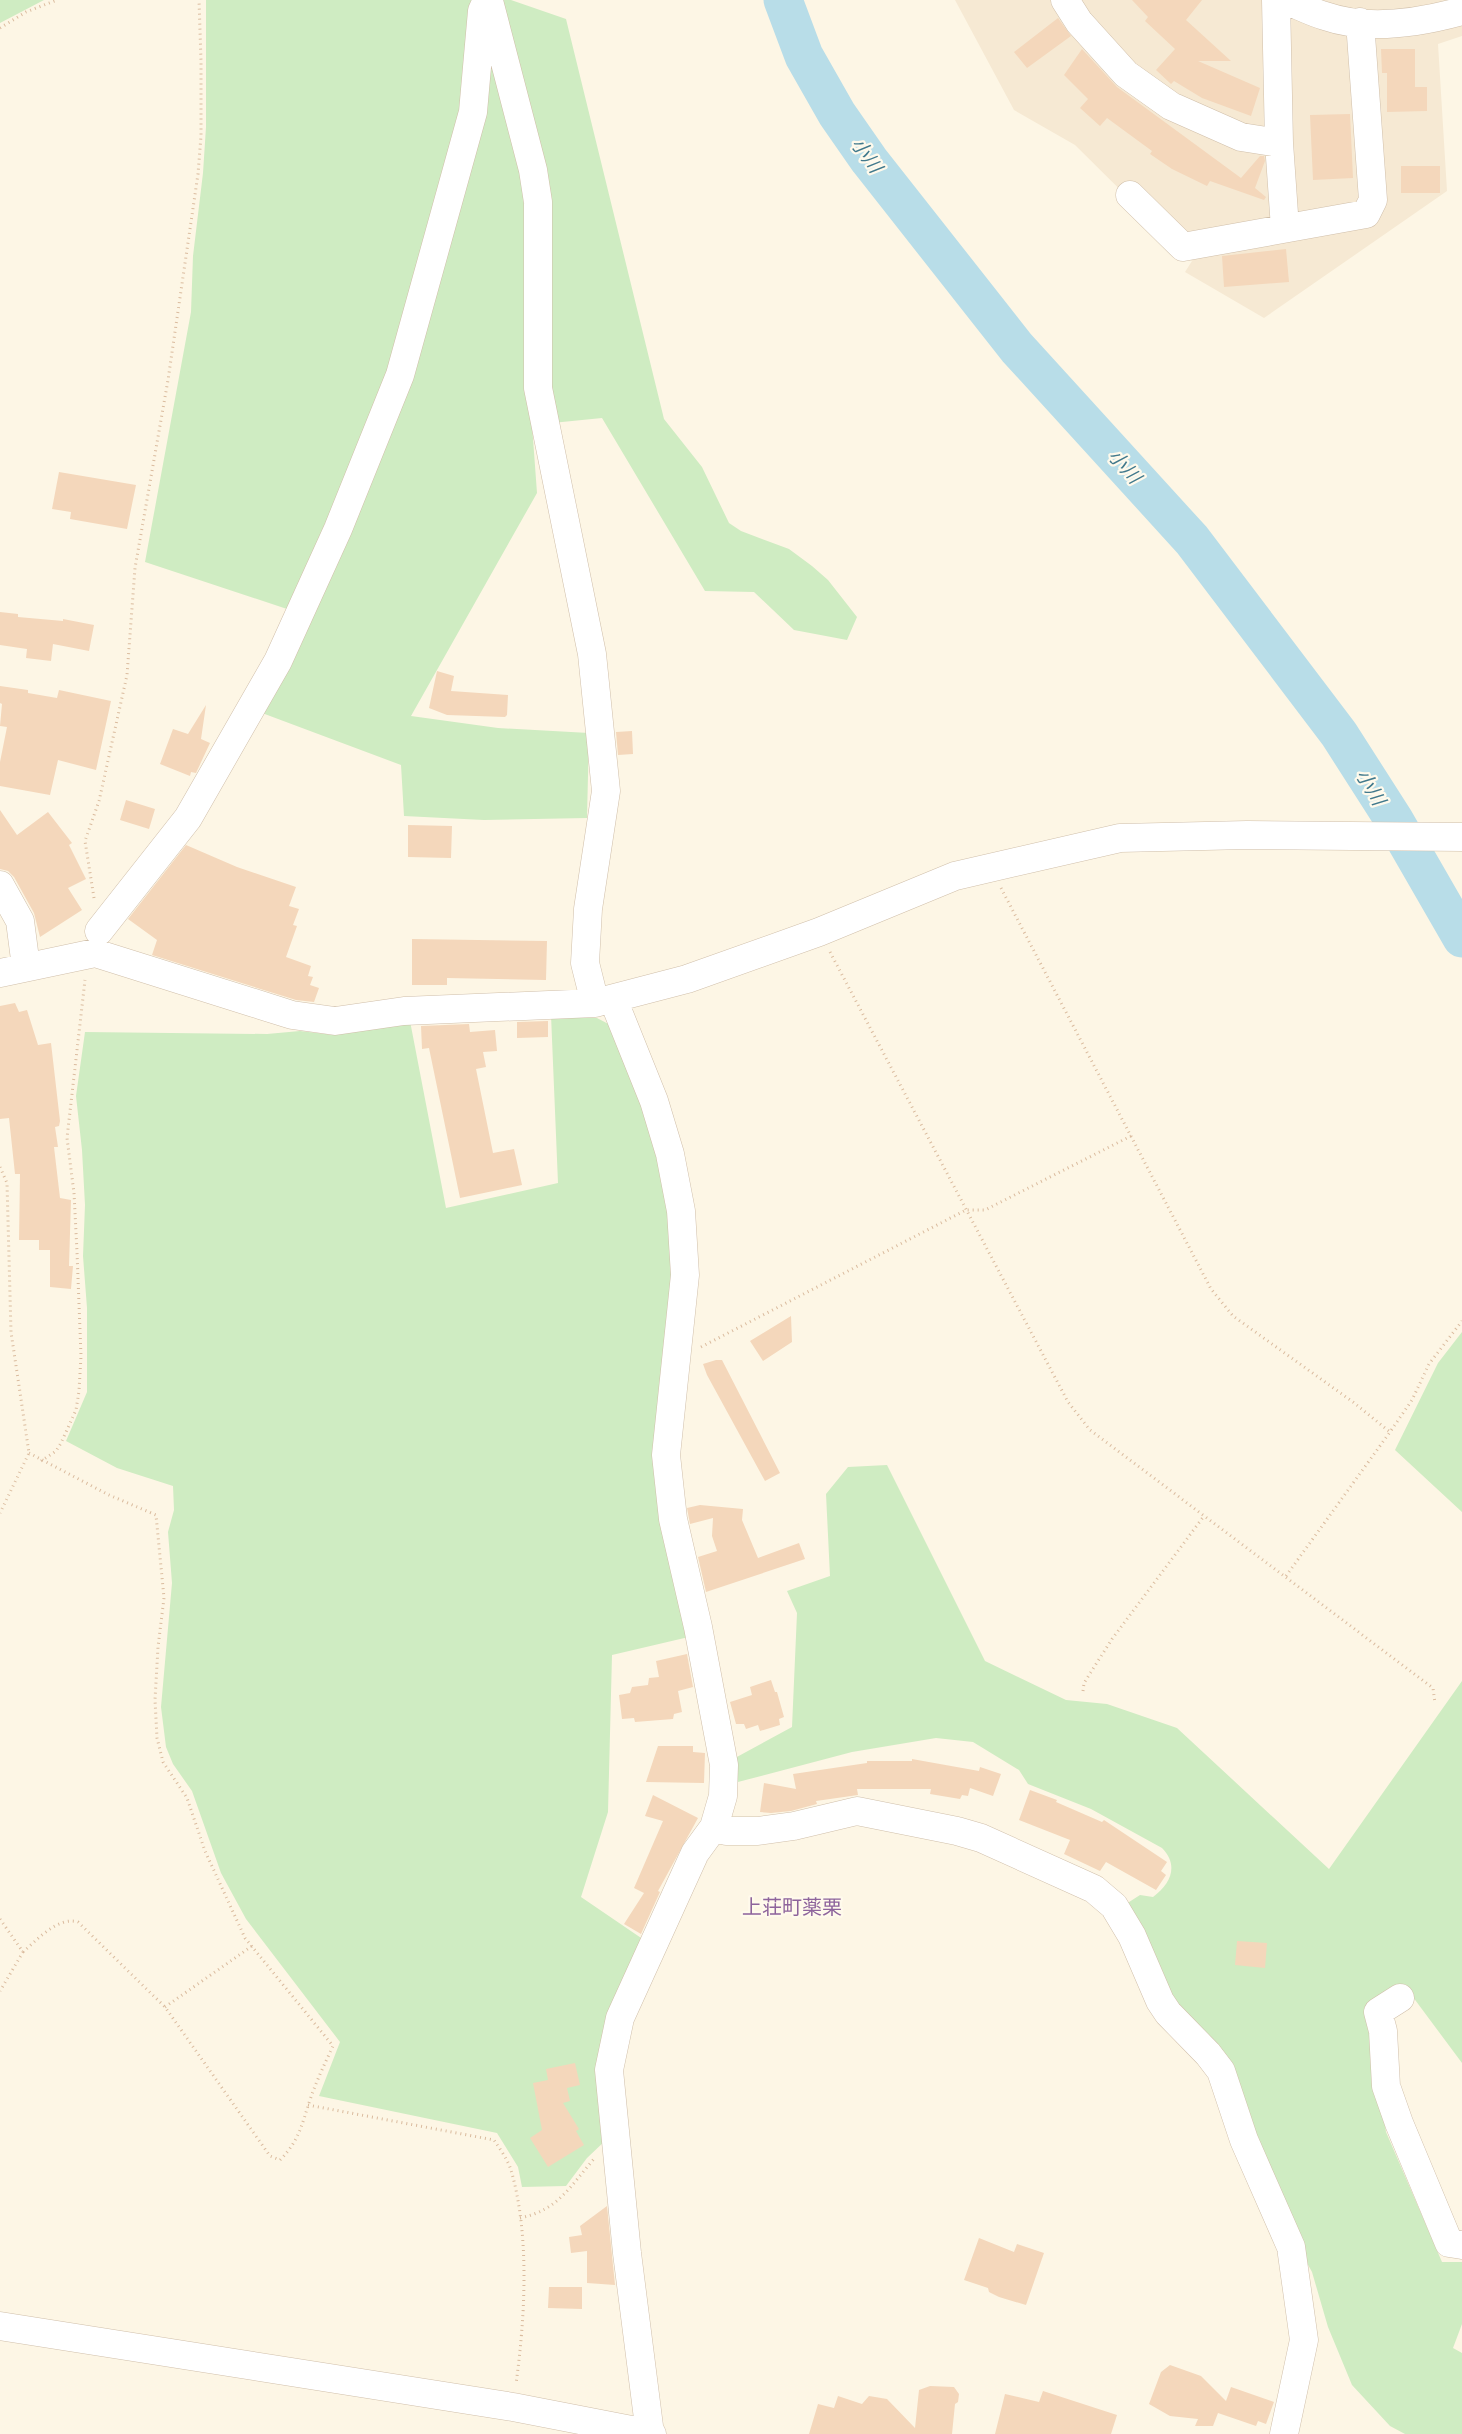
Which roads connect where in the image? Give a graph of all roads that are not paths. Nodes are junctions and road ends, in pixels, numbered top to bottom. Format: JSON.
{"nodes":[{"id":1,"x":488,"y":0,"type":"edge"},
{"id":2,"x":1065,"y":0,"type":"edge"},
{"id":3,"x":1276,"y":0,"type":"edge"},
{"id":4,"x":1285,"y":0,"type":"edge"},
{"id":5,"x":1462,"y":11,"type":"edge"},
{"id":6,"x":1360,"y":22,"type":"junction"},
{"id":7,"x":1279,"y":143,"type":"junction"},
{"id":8,"x":1130,"y":195,"type":"dead end"},
{"id":9,"x":1285,"y":228,"type":"junction"},
{"id":10,"x":1462,"y":837,"type":"edge"},
{"id":11,"x":0,"y":886,"type":"edge"},
{"id":12,"x":93,"y":943,"type":"junction"},
{"id":13,"x":26,"y":967,"type":"junction"},
{"id":14,"x":0,"y":973,"type":"edge"},
{"id":15,"x":604,"y":1001,"type":"junction"},
{"id":16,"x":714,"y":1827,"type":"junction"},
{"id":17,"x":1400,"y":1998,"type":"dead end"},
{"id":18,"x":1462,"y":2245,"type":"edge"},
{"id":19,"x":0,"y":2326,"type":"edge"},
{"id":20,"x":651,"y":2434,"type":"edge"},
{"id":21,"x":1284,"y":2434,"type":"edge"}],
"edges":[{"from":1,"to":12,"type":"street"},
{"from":1,"to":15,"type":"street"},
{"from":2,"to":7,"type":"street"},
{"from":3,"to":7,"type":"street"},
{"from":4,"to":6,"type":"street"},
{"from":5,"to":6,"type":"street"},
{"from":6,"to":9,"type":"street"},
{"from":7,"to":9,"type":"street"},
{"from":8,"to":9,"type":"street"},
{"from":10,"to":15,"type":"street"},
{"from":11,"to":13,"type":"street"},
{"from":12,"to":13,"type":"street"},
{"from":12,"to":15,"type":"street"},
{"from":13,"to":14,"type":"street"},
{"from":15,"to":16,"type":"street"},
{"from":16,"to":20,"type":"street"},
{"from":16,"to":21,"type":"street"},
{"from":17,"to":18,"type":"street"},
{"from":19,"to":20,"type":"street"}]}
